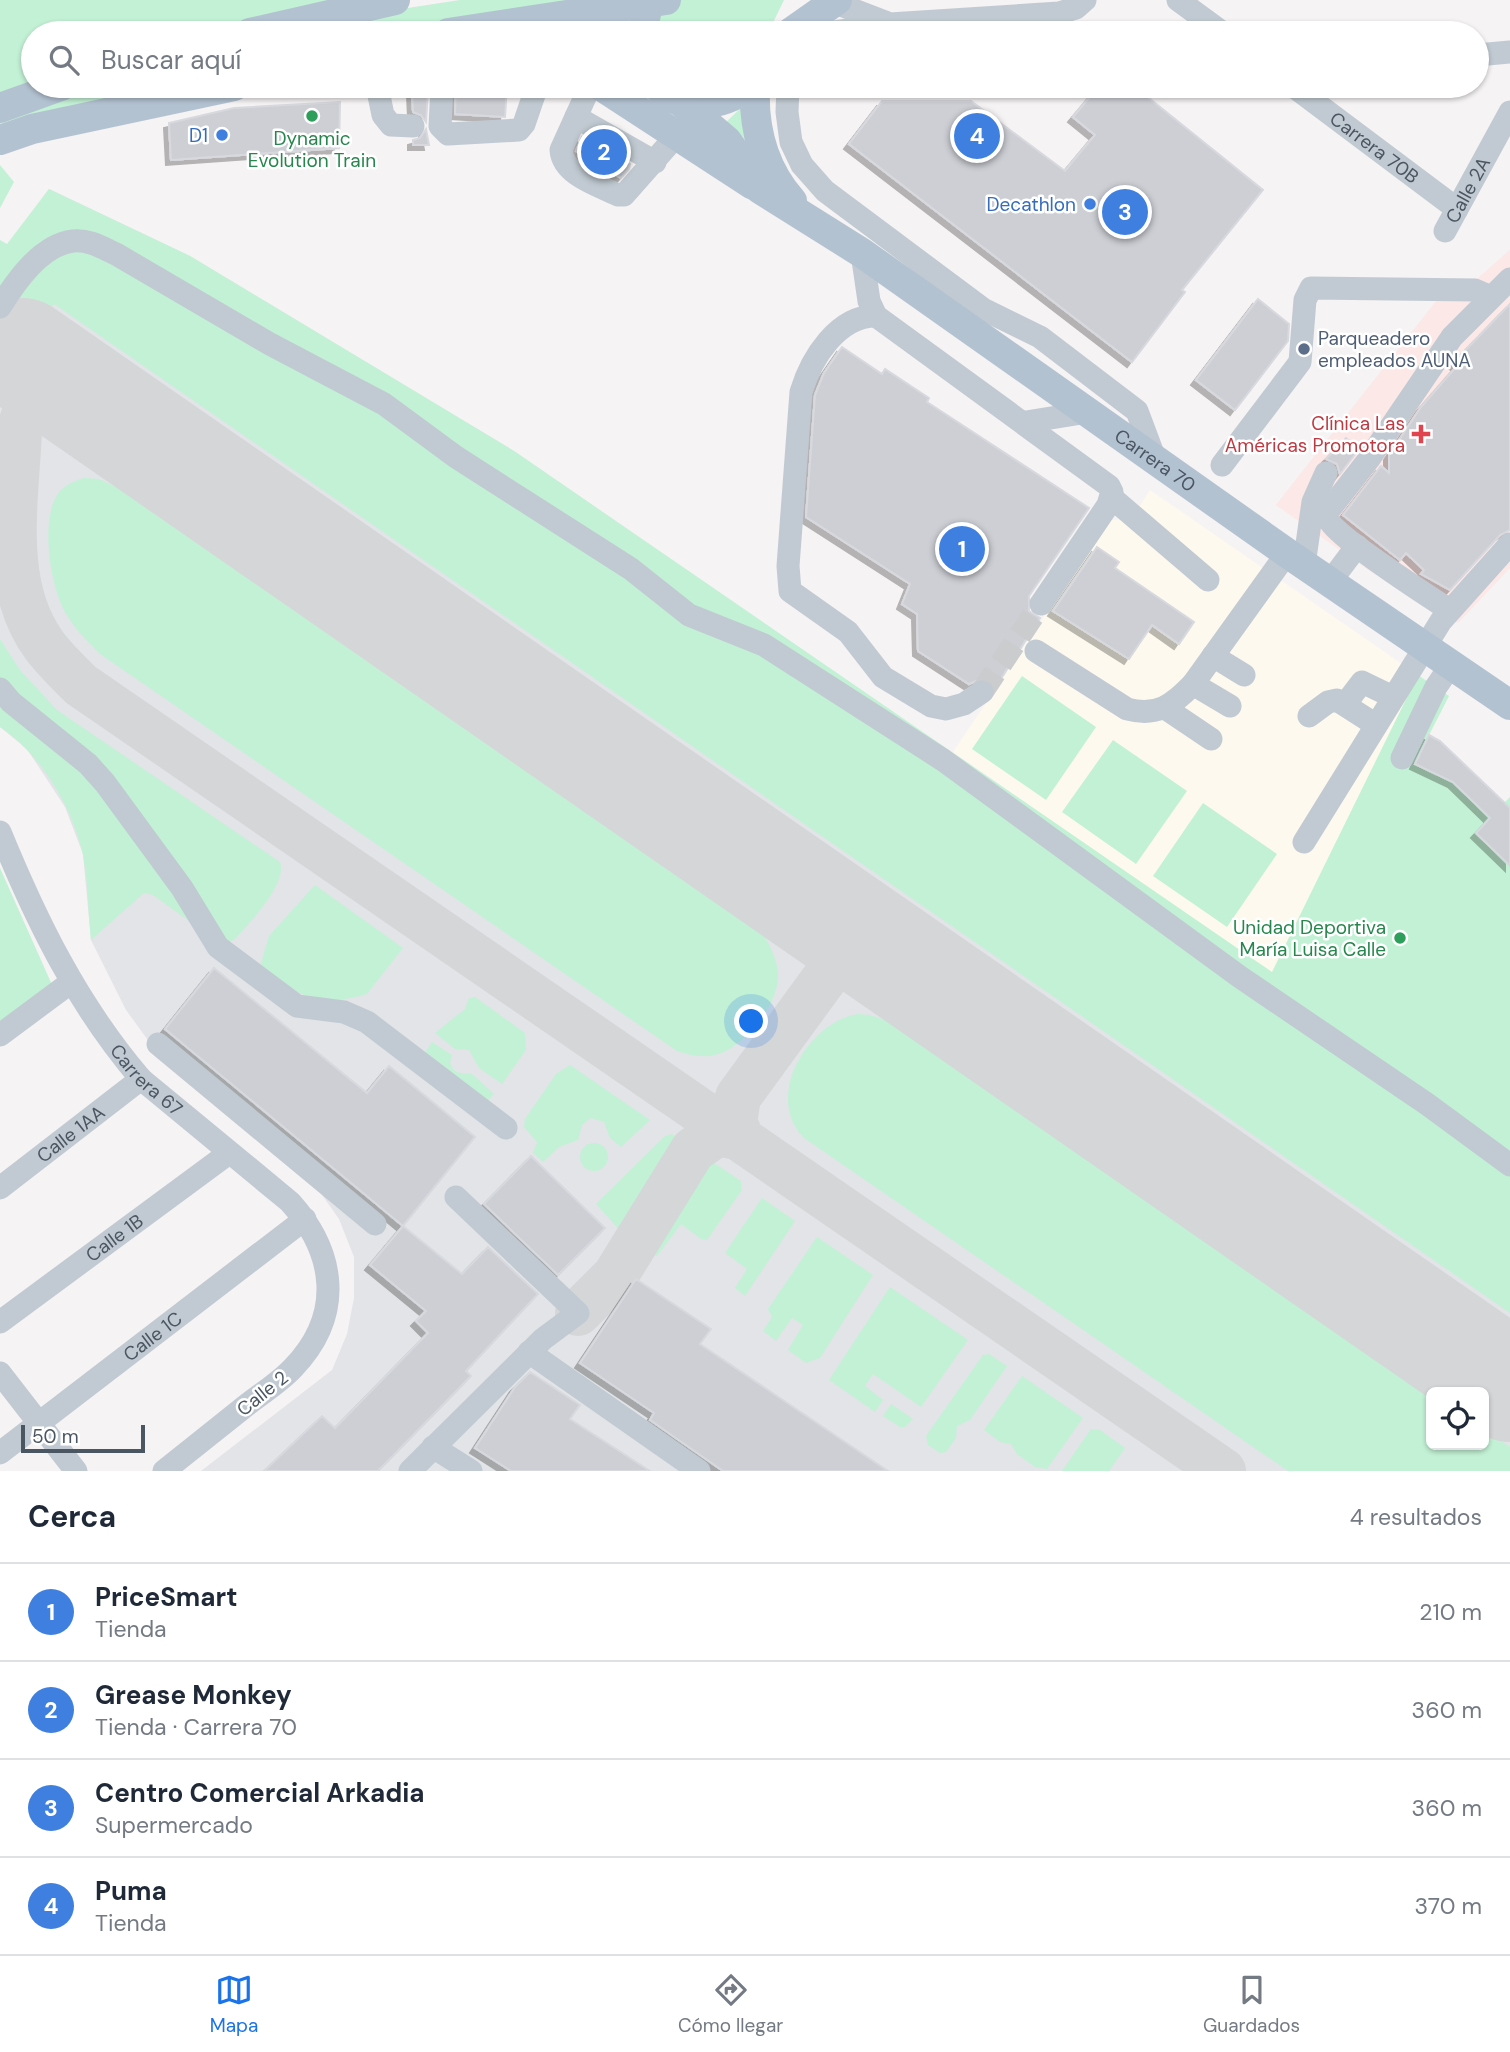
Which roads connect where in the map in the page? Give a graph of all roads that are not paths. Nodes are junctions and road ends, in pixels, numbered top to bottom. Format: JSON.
{"nodes":[{"id":1,"x":395,"y":0,"type":"edge"},
{"id":2,"x":802,"y":0,"type":"edge"},
{"id":3,"x":1085,"y":0,"type":"edge"},
{"id":4,"x":1178,"y":0,"type":"edge"},
{"id":5,"x":654,"y":1,"type":"edge"},
{"id":6,"x":835,"y":1,"type":"edge"},
{"id":7,"x":303,"y":21,"type":"edge"},
{"id":8,"x":525,"y":21,"type":"edge"},
{"id":9,"x":646,"y":21,"type":"edge"},
{"id":10,"x":793,"y":21,"type":"edge"},
{"id":11,"x":806,"y":21,"type":"edge"},
{"id":12,"x":883,"y":21,"type":"edge"},
{"id":13,"x":936,"y":21,"type":"edge"},
{"id":14,"x":1207,"y":21,"type":"edge"},
{"id":15,"x":1510,"y":52,"type":"edge"},
{"id":16,"x":1489,"y":54,"type":"edge"},
{"id":17,"x":28,"y":98,"type":"edge"},
{"id":18,"x":178,"y":98,"type":"edge"},
{"id":19,"x":379,"y":98,"type":"edge"},
{"id":20,"x":437,"y":98,"type":"edge"},
{"id":21,"x":533,"y":98,"type":"edge"},
{"id":22,"x":585,"y":98,"type":"edge"},
{"id":23,"x":620,"y":98,"type":"edge"},
{"id":24,"x":674,"y":98,"type":"edge"},
{"id":25,"x":706,"y":98,"type":"edge"},
{"id":26,"x":728,"y":98,"type":"edge"},
{"id":27,"x":755,"y":98,"type":"edge"},
{"id":28,"x":788,"y":98,"type":"edge"},
{"id":29,"x":1309,"y":98,"type":"edge"},
{"id":30,"x":0,"y":108,"type":"edge"},
{"id":31,"x":1510,"y":112,"type":"edge"},
{"id":32,"x":576,"y":117,"type":"junction"},
{"id":33,"x":427,"y":125,"type":"junction"},
{"id":34,"x":677,"y":135,"type":"junction"},
{"id":35,"x":0,"y":140,"type":"edge"},
{"id":36,"x":655,"y":162,"type":"junction"},
{"id":37,"x":769,"y":196,"type":"junction"},
{"id":38,"x":1457,"y":209,"type":"junction"},
{"id":39,"x":804,"y":214,"type":"junction"},
{"id":40,"x":1445,"y":231,"type":"dead end"},
{"id":41,"x":888,"y":238,"type":"junction"},
{"id":42,"x":850,"y":245,"type":"junction"},
{"id":43,"x":1510,"y":279,"type":"edge"},
{"id":44,"x":1490,"y":297,"type":"junction"},
{"id":45,"x":0,"y":307,"type":"edge"},
{"id":46,"x":876,"y":316,"type":"junction"},
{"id":47,"x":1088,"y":412,"type":"junction"},
{"id":48,"x":1026,"y":422,"type":"junction"},
{"id":49,"x":1155,"y":459,"type":"junction"},
{"id":50,"x":1222,"y":465,"type":"dead end"},
{"id":51,"x":1326,"y":473,"type":"dead end"},
{"id":52,"x":1111,"y":497,"type":"junction"},
{"id":53,"x":1510,"y":544,"type":"edge"},
{"id":54,"x":1357,"y":545,"type":"junction"},
{"id":55,"x":1295,"y":559,"type":"junction"},
{"id":56,"x":1208,"y":580,"type":"dead end"},
{"id":57,"x":1330,"y":582,"type":"junction"},
{"id":58,"x":1041,"y":604,"type":"tunnel mouth"},
{"id":59,"x":1449,"y":610,"type":"junction"},
{"id":60,"x":1424,"y":647,"type":"junction"},
{"id":61,"x":1036,"y":651,"type":"dead end"},
{"id":62,"x":1213,"y":656,"type":"junction"},
{"id":63,"x":1451,"y":665,"type":"junction"},
{"id":64,"x":1244,"y":675,"type":"dead end"},
{"id":65,"x":1193,"y":684,"type":"junction"},
{"id":66,"x":0,"y":689,"type":"edge"},
{"id":67,"x":982,"y":692,"type":"tunnel mouth"},
{"id":68,"x":1393,"y":697,"type":"junction"},
{"id":69,"x":1346,"y":703,"type":"junction"},
{"id":70,"x":1510,"y":705,"type":"edge"},
{"id":71,"x":1230,"y":706,"type":"dead end"},
{"id":72,"x":1165,"y":708,"type":"junction"},
{"id":73,"x":1309,"y":716,"type":"dead end"},
{"id":74,"x":1376,"y":725,"type":"junction"},
{"id":75,"x":1211,"y":739,"type":"dead end"},
{"id":76,"x":1402,"y":758,"type":"dead end"},
{"id":77,"x":1,"y":838,"type":"edge"},
{"id":78,"x":1304,"y":842,"type":"dead end"},
{"id":79,"x":71,"y":984,"type":"junction"},
{"id":80,"x":0,"y":1035,"type":"edge"},
{"id":81,"x":158,"y":1044,"type":"dead end"},
{"id":82,"x":141,"y":1079,"type":"junction"},
{"id":83,"x":242,"y":1112,"type":"junction"},
{"id":84,"x":506,"y":1128,"type":"dead end"},
{"id":85,"x":223,"y":1148,"type":"junction"},
{"id":86,"x":1510,"y":1165,"type":"edge"},
{"id":87,"x":0,"y":1188,"type":"edge"},
{"id":88,"x":456,"y":1197,"type":"dead end"},
{"id":89,"x":305,"y":1219,"type":"junction"},
{"id":90,"x":375,"y":1224,"type":"dead end"},
{"id":91,"x":330,"y":1292,"type":"joint"},
{"id":92,"x":0,"y":1322,"type":"edge"},
{"id":93,"x":529,"y":1352,"type":"junction"},
{"id":94,"x":0,"y":1373,"type":"edge"},
{"id":95,"x":40,"y":1422,"type":"junction"},
{"id":96,"x":433,"y":1447,"type":"junction"},
{"id":97,"x":0,"y":1453,"type":"edge"},
{"id":98,"x":76,"y":1471,"type":"edge"},
{"id":99,"x":164,"y":1471,"type":"edge"},
{"id":100,"x":410,"y":1471,"type":"edge"},
{"id":101,"x":471,"y":1471,"type":"edge"},
{"id":102,"x":699,"y":1471,"type":"edge"}],
"edges":[{"from":1,"to":7,"type":"main road"},
{"from":2,"to":10,"type":"main road"},
{"from":3,"to":13,"type":"street"},
{"from":4,"to":14,"type":"street"},
{"from":5,"to":8,"type":"main road"},
{"from":5,"to":9,"type":"main road"},
{"from":6,"to":11,"type":"main road"},
{"from":6,"to":12,"type":"street"},
{"from":15,"to":16,"type":"street"},
{"from":17,"to":30,"type":"main road"},
{"from":18,"to":35,"type":"main road"},
{"from":19,"to":33,"type":"street"},
{"from":20,"to":33,"type":"street"},
{"from":21,"to":33,"type":"street"},
{"from":22,"to":32,"type":"street"},
{"from":23,"to":34,"type":"main road"},
{"from":24,"to":37,"type":"main road","name":"Carrera 70"},
{"from":25,"to":26,"type":"main road"},
{"from":27,"to":39,"type":"main road","name":"Carrera 70"},
{"from":28,"to":41,"type":"street"},
{"from":29,"to":38,"type":"street","name":"Carrera 70B"},
{"from":31,"to":38,"type":"street","name":"Calle 2A"},
{"from":32,"to":36,"type":"street"},
{"from":32,"to":36,"type":"street"},
{"from":34,"to":36,"type":"street"},
{"from":34,"to":37,"type":"main road"},
{"from":37,"to":39,"type":"main road","name":"Carrera 70"},
{"from":38,"to":40,"type":"street","name":"Calle 2A"},
{"from":39,"to":42,"type":"main road","name":"Carrera 70"},
{"from":41,"to":42,"type":"street"},
{"from":41,"to":49,"type":"street"},
{"from":42,"to":46,"type":"street"},
{"from":42,"to":47,"type":"main road","name":"Carrera 70"},
{"from":43,"to":44,"type":"street"},
{"from":44,"to":50,"type":"street"},
{"from":44,"to":54,"type":"street"},
{"from":45,"to":86,"type":"street"},
{"from":46,"to":48,"type":"street"},
{"from":46,"to":67,"type":"street"},
{"from":47,"to":48,"type":"street"},
{"from":47,"to":49,"type":"main road","name":"Carrera 70"},
{"from":48,"to":52,"type":"street"},
{"from":49,"to":55,"type":"main road","name":"Carrera 70"},
{"from":51,"to":55,"type":"street"},
{"from":52,"to":56,"type":"street"},
{"from":52,"to":58,"type":"street"},
{"from":53,"to":59,"type":"street"},
{"from":54,"to":57,"type":"street"},
{"from":54,"to":59,"type":"street"},
{"from":55,"to":57,"type":"main road","name":"Carrera 70"},
{"from":55,"to":62,"type":"street"},
{"from":57,"to":60,"type":"main road","name":"Carrera 70"},
{"from":59,"to":60,"type":"street"},
{"from":60,"to":63,"type":"main road","name":"Carrera 70"},
{"from":60,"to":68,"type":"street"},
{"from":61,"to":72,"type":"street"},
{"from":62,"to":64,"type":"street"},
{"from":62,"to":65,"type":"street"},
{"from":63,"to":70,"type":"main road","name":"Carrera 70"},
{"from":63,"to":76,"type":"street"},
{"from":65,"to":71,"type":"street"},
{"from":65,"to":72,"type":"street"},
{"from":66,"to":84,"type":"street"},
{"from":68,"to":69,"type":"street"},
{"from":68,"to":74,"type":"street"},
{"from":69,"to":73,"type":"street"},
{"from":69,"to":74,"type":"street"},
{"from":72,"to":75,"type":"street"},
{"from":74,"to":78,"type":"street"},
{"from":77,"to":79,"type":"street","name":"Carrera 67"},
{"from":79,"to":80,"type":"street"},
{"from":79,"to":82,"type":"street","name":"Carrera 67"},
{"from":81,"to":83,"type":"street"},
{"from":82,"to":85,"type":"street","name":"Carrera 67"},
{"from":82,"to":87,"type":"street","name":"Calle 1AA"},
{"from":83,"to":85,"type":"street","name":"Calle 1B"},
{"from":83,"to":90,"type":"street"},
{"from":85,"to":89,"type":"street","name":"Carrera 67"},
{"from":85,"to":92,"type":"street","name":"Calle 1B"},
{"from":88,"to":93,"type":"street"},
{"from":89,"to":91,"type":"street","name":"Carrera 67"},
{"from":89,"to":95,"type":"street","name":"Calle 1C"},
{"from":91,"to":99,"type":"street","name":"Calle 2"},
{"from":93,"to":96,"type":"street"},
{"from":93,"to":102,"type":"street"},
{"from":94,"to":95,"type":"street"},
{"from":95,"to":97,"type":"street","name":"Calle 1C"},
{"from":95,"to":98,"type":"street"},
{"from":96,"to":100,"type":"street"},
{"from":96,"to":101,"type":"street"}]}
